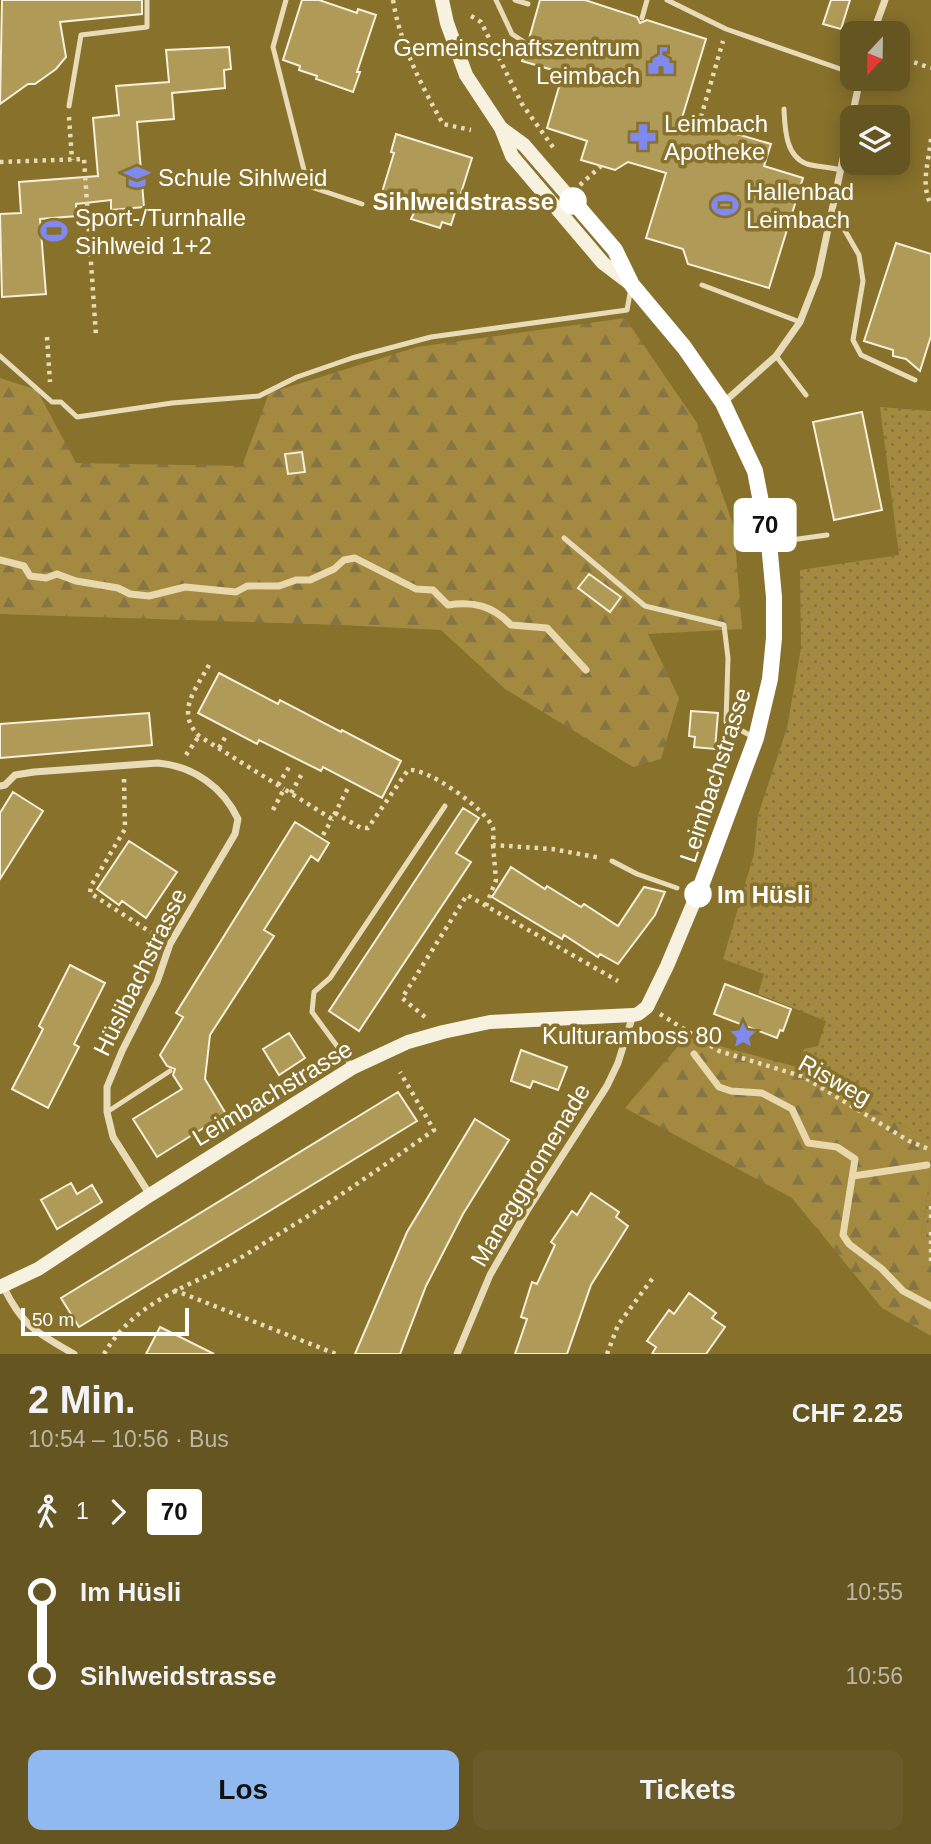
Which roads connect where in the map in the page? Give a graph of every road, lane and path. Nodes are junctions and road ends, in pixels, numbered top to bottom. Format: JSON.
{"nodes":[{"id":1,"x":147,"y":0,"type":"edge"},
{"id":2,"x":286,"y":0,"type":"edge"},
{"id":3,"x":393,"y":0,"type":"edge"},
{"id":4,"x":442,"y":0,"type":"edge"},
{"id":5,"x":496,"y":0,"type":"edge"},
{"id":6,"x":516,"y":0,"type":"edge"},
{"id":7,"x":647,"y":0,"type":"edge"},
{"id":8,"x":667,"y":0,"type":"edge"},
{"id":9,"x":884,"y":0,"type":"edge"},
{"id":10,"x":528,"y":4,"type":"dead end"},
{"id":11,"x":471,"y":16,"type":"dead end"},
{"id":12,"x":642,"y":18,"type":"dead end"},
{"id":13,"x":877,"y":21,"type":"edge"},
{"id":14,"x":726,"y":29,"type":"junction"},
{"id":15,"x":527,"y":44,"type":"dead end"},
{"id":16,"x":910,"y":61,"type":"edge"},
{"id":17,"x":840,"y":68,"type":"edge"},
{"id":18,"x":931,"y":68,"type":"edge"},
{"id":19,"x":69,"y":106,"type":"joint"},
{"id":20,"x":785,"y":109,"type":"dead end"},
{"id":21,"x":701,"y":117,"type":"dead end"},
{"id":22,"x":471,"y":130,"type":"dead end"},
{"id":23,"x":931,"y":139,"type":"edge"},
{"id":24,"x":558,"y":155,"type":"dead end"},
{"id":25,"x":72,"y":160,"type":"junction"},
{"id":26,"x":0,"y":162,"type":"edge"},
{"id":27,"x":601,"y":166,"type":"dead end"},
{"id":28,"x":840,"y":170,"type":"edge"},
{"id":29,"x":840,"y":174,"type":"edge"},
{"id":30,"x":573,"y":175,"type":"dead end"},
{"id":31,"x":362,"y":204,"type":"dead end"},
{"id":32,"x":931,"y":205,"type":"edge"},
{"id":33,"x":832,"y":208,"type":"junction"},
{"id":34,"x":632,"y":285,"type":"junction"},
{"id":35,"x":702,"y":285,"type":"dead end"},
{"id":36,"x":800,"y":322,"type":"junction"},
{"id":37,"x":96,"y":335,"type":"dead end"},
{"id":38,"x":47,"y":338,"type":"dead end"},
{"id":39,"x":0,"y":356,"type":"edge"},
{"id":40,"x":776,"y":356,"type":"junction"},
{"id":41,"x":915,"y":380,"type":"dead end"},
{"id":42,"x":806,"y":395,"type":"dead end"},
{"id":43,"x":52,"y":402,"type":"junction"},
{"id":44,"x":723,"y":403,"type":"junction"},
{"id":45,"x":827,"y":535,"type":"dead end"},
{"id":46,"x":564,"y":538,"type":"dead end"},
{"id":47,"x":769,"y":543,"type":"junction"},
{"id":48,"x":209,"y":666,"type":"dead end"},
{"id":49,"x":228,"y":734,"type":"dead end"},
{"id":50,"x":199,"y":736,"type":"junction"},
{"id":51,"x":756,"y":738,"type":"junction"},
{"id":52,"x":219,"y":748,"type":"junction"},
{"id":53,"x":186,"y":755,"type":"dead end"},
{"id":54,"x":291,"y":764,"type":"dead end"},
{"id":55,"x":303,"y":772,"type":"dead end"},
{"id":56,"x":124,"y":778,"type":"dead end"},
{"id":57,"x":278,"y":785,"type":"junction"},
{"id":58,"x":0,"y":786,"type":"edge"},
{"id":59,"x":349,"y":786,"type":"dead end"},
{"id":60,"x":284,"y":789,"type":"junction"},
{"id":61,"x":291,"y":793,"type":"junction"},
{"id":62,"x":445,"y":806,"type":"dead end"},
{"id":63,"x":273,"y":810,"type":"dead end"},
{"id":64,"x":335,"y":813,"type":"junction"},
{"id":65,"x":332,"y":820,"type":"junction"},
{"id":66,"x":323,"y":835,"type":"dead end"},
{"id":67,"x":493,"y":845,"type":"junction"},
{"id":68,"x":611,"y":862,"type":"joint"},
{"id":69,"x":677,"y":888,"type":"dead end"},
{"id":70,"x":486,"y":906,"type":"junction"},
{"id":71,"x":162,"y":939,"type":"dead end"},
{"id":72,"x":618,"y":981,"type":"dead end"},
{"id":73,"x":647,"y":1007,"type":"junction"},
{"id":74,"x":633,"y":1015,"type":"junction"},
{"id":75,"x":425,"y":1017,"type":"dead end"},
{"id":76,"x":352,"y":1068,"type":"junction"},
{"id":77,"x":170,"y":1071,"type":"dead end"},
{"id":78,"x":400,"y":1072,"type":"dead end"},
{"id":79,"x":107,"y":1112,"type":"junction"},
{"id":80,"x":931,"y":1150,"type":"edge"},
{"id":81,"x":150,"y":1195,"type":"junction"},
{"id":82,"x":931,"y":1206,"type":"edge"},
{"id":83,"x":931,"y":1220,"type":"edge"},
{"id":84,"x":931,"y":1233,"type":"edge"},
{"id":85,"x":931,"y":1262,"type":"edge"},
{"id":86,"x":655,"y":1275,"type":"dead end"},
{"id":87,"x":1,"y":1286,"type":"edge"},
{"id":88,"x":173,"y":1290,"type":"junction"},
{"id":89,"x":74,"y":1354,"type":"edge"},
{"id":90,"x":104,"y":1354,"type":"edge"},
{"id":91,"x":336,"y":1354,"type":"edge"},
{"id":92,"x":457,"y":1354,"type":"edge"},
{"id":93,"x":607,"y":1354,"type":"edge"}],
"edges":[{"from":1,"to":19,"type":"lane"},
{"from":2,"to":31,"type":"lane"},
{"from":3,"to":22,"type":"path"},
{"from":4,"to":34,"type":"street","name":"Leimbachstrasse"},
{"from":5,"to":15,"type":"lane"},
{"from":6,"to":10,"type":"lane"},
{"from":7,"to":12,"type":"lane"},
{"from":8,"to":14,"type":"lane"},
{"from":9,"to":13,"type":"street"},
{"from":11,"to":24,"type":"path"},
{"from":14,"to":17,"type":"lane"},
{"from":14,"to":21,"type":"path"},
{"from":16,"to":18,"type":"path"},
{"from":19,"to":25,"type":"path"},
{"from":20,"to":28,"type":"lane"},
{"from":23,"to":32,"type":"path"},
{"from":25,"to":26,"type":"path"},
{"from":25,"to":37,"type":"path"},
{"from":27,"to":30,"type":"path"},
{"from":29,"to":33,"type":"street"},
{"from":33,"to":36,"type":"street"},
{"from":33,"to":41,"type":"lane"},
{"from":34,"to":43,"type":"lane"},
{"from":34,"to":44,"type":"street","name":"Leimbachstrasse"},
{"from":35,"to":36,"type":"lane"},
{"from":36,"to":40,"type":"street"},
{"from":38,"to":43,"type":"path"},
{"from":39,"to":43,"type":"lane"},
{"from":40,"to":42,"type":"lane"},
{"from":40,"to":44,"type":"street"},
{"from":44,"to":47,"type":"street","name":"Leimbachstrasse"},
{"from":45,"to":47,"type":"lane"},
{"from":46,"to":51,"type":"lane"},
{"from":47,"to":51,"type":"street","name":"Leimbachstrasse"},
{"from":48,"to":50,"type":"path"},
{"from":49,"to":52,"type":"path"},
{"from":50,"to":52,"type":"path"},
{"from":50,"to":53,"type":"path"},
{"from":51,"to":73,"type":"street","name":"Leimbachstrasse"},
{"from":52,"to":57,"type":"path"},
{"from":54,"to":57,"type":"path"},
{"from":55,"to":61,"type":"path"},
{"from":56,"to":71,"type":"path"},
{"from":57,"to":60,"type":"path"},
{"from":58,"to":79,"type":"street","name":"Hüslibachstrasse"},
{"from":59,"to":64,"type":"path"},
{"from":60,"to":61,"type":"path"},
{"from":60,"to":63,"type":"path"},
{"from":61,"to":65,"type":"path"},
{"from":62,"to":76,"type":"lane"},
{"from":64,"to":65,"type":"path"},
{"from":64,"to":67,"type":"path"},
{"from":65,"to":66,"type":"path"},
{"from":67,"to":68,"type":"path"},
{"from":67,"to":70,"type":"path"},
{"from":68,"to":69,"type":"lane"},
{"from":70,"to":72,"type":"path"},
{"from":70,"to":75,"type":"path"},
{"from":73,"to":74,"type":"street","name":"Leimbachstrasse"},
{"from":73,"to":80,"type":"path","name":"Risweg"},
{"from":74,"to":76,"type":"street","name":"Leimbachstrasse"},
{"from":74,"to":92,"type":"street","name":"Maneggpromenade"},
{"from":76,"to":81,"type":"street","name":"Leimbachstrasse"},
{"from":77,"to":79,"type":"lane"},
{"from":78,"to":88,"type":"path"},
{"from":79,"to":81,"type":"street","name":"Hüslibachstrasse"},
{"from":81,"to":87,"type":"street","name":"Leimbachstrasse"},
{"from":82,"to":83,"type":"path"},
{"from":84,"to":85,"type":"path"},
{"from":86,"to":93,"type":"path"},
{"from":87,"to":89,"type":"street"},
{"from":88,"to":90,"type":"path"},
{"from":88,"to":91,"type":"path"}]}
